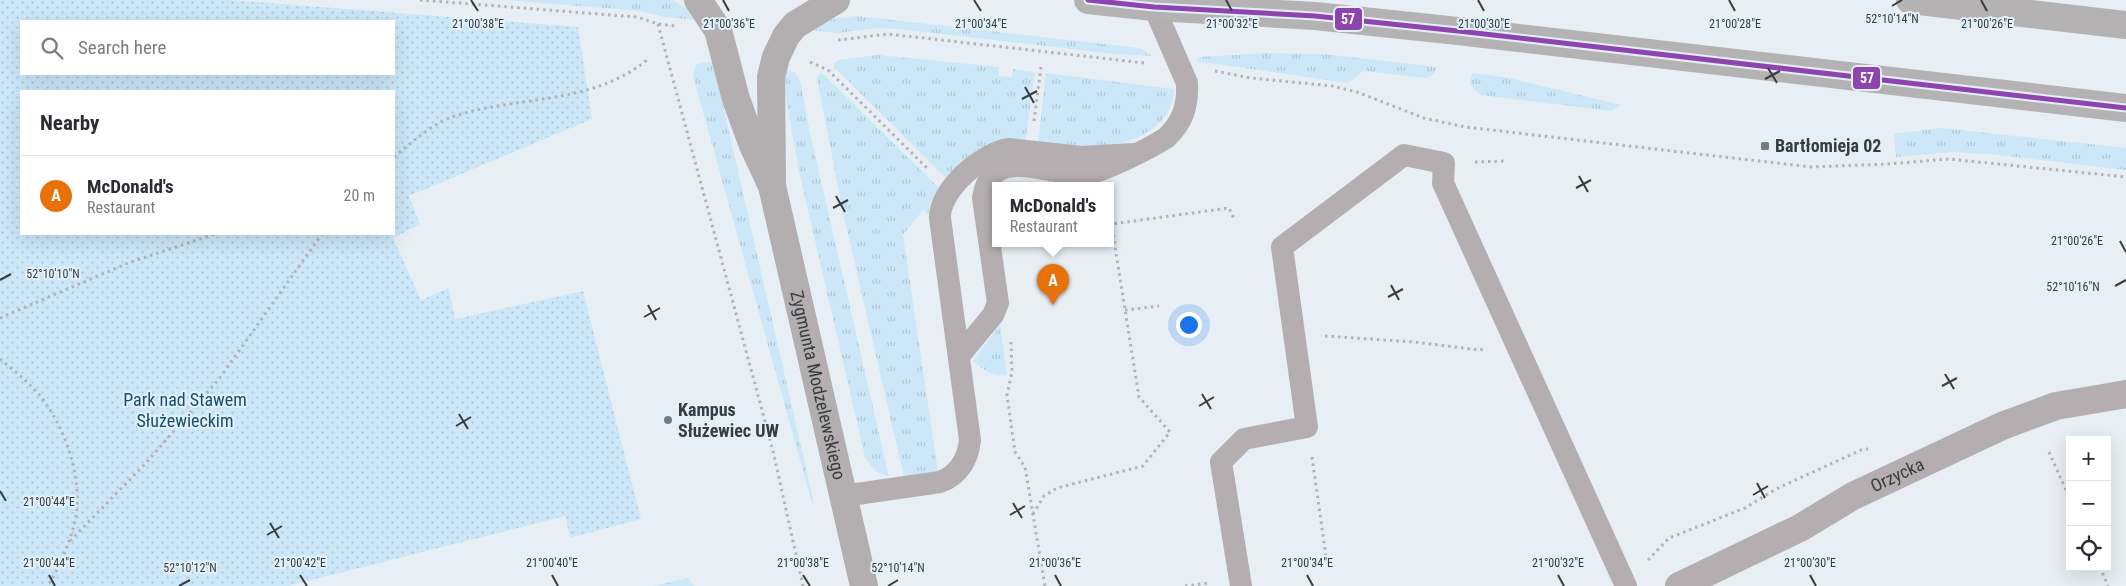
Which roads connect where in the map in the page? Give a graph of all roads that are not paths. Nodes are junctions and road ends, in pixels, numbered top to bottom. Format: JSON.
{"nodes":[{"id":1,"x":698,"y":0,"type":"edge"},
{"id":2,"x":836,"y":0,"type":"edge"},
{"id":3,"x":1088,"y":0,"type":"edge"},
{"id":4,"x":1910,"y":0,"type":"edge"},
{"id":5,"x":1154,"y":8,"type":"junction"},
{"id":6,"x":2126,"y":25,"type":"edge"},
{"id":7,"x":2126,"y":108,"type":"edge"},
{"id":8,"x":1134,"y":154,"type":"junction"},
{"id":9,"x":772,"y":186,"type":"junction"},
{"id":10,"x":959,"y":356,"type":"junction"},
{"id":11,"x":2126,"y":394,"type":"edge"},
{"id":12,"x":843,"y":496,"type":"junction"},
{"id":13,"x":864,"y":586,"type":"edge"},
{"id":14,"x":1241,"y":586,"type":"edge"},
{"id":15,"x":1626,"y":586,"type":"edge"},
{"id":16,"x":1679,"y":586,"type":"edge"}],
"edges":[{"from":1,"to":9,"type":"street","name":"Zygmunta Modzelewskiego"},
{"from":2,"to":9,"type":"street","name":"Zygmunta Modzelewskiego"},
{"from":3,"to":5,"type":"main road"},
{"from":4,"to":6,"type":"main road"},
{"from":5,"to":7,"type":"main road"},
{"from":5,"to":8,"type":"lane"},
{"from":8,"to":10,"type":"lane"},
{"from":8,"to":10,"type":"lane"},
{"from":9,"to":12,"type":"street","name":"Zygmunta Modzelewskiego"},
{"from":10,"to":12,"type":"lane"},
{"from":11,"to":16,"type":"street","name":"Orzycka"},
{"from":12,"to":13,"type":"street","name":"Zygmunta Modzelewskiego"},
{"from":14,"to":15,"type":"lane"}]}
